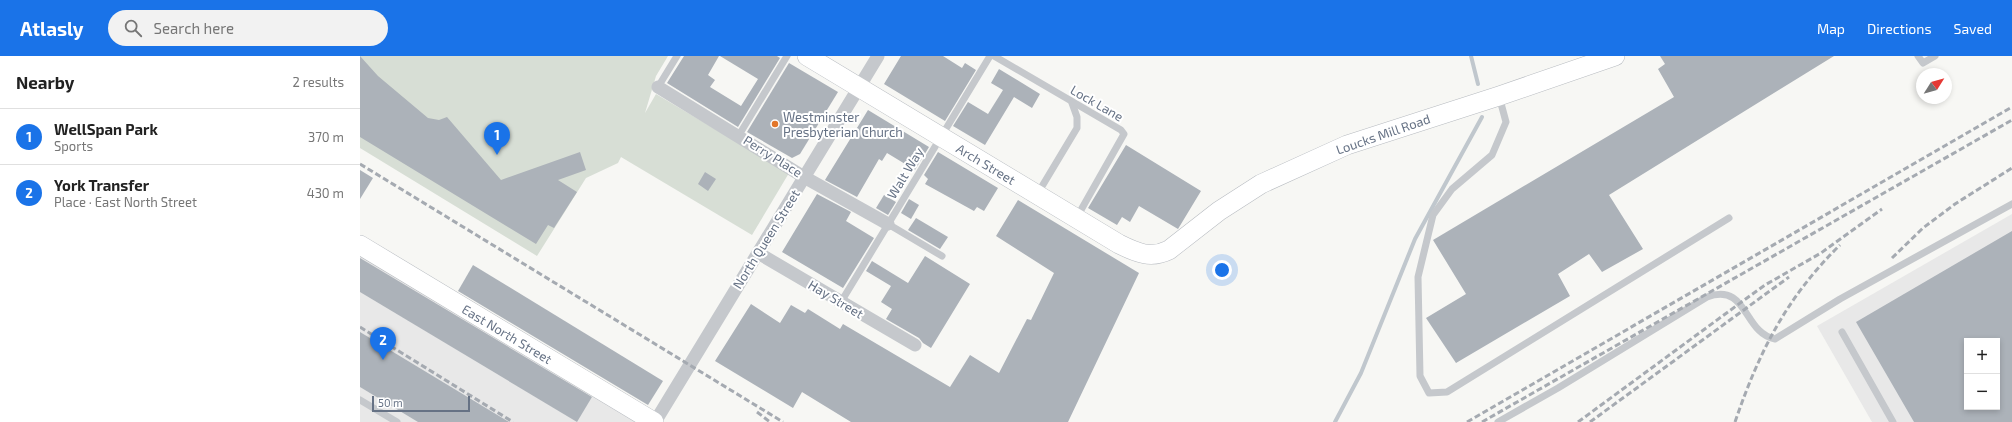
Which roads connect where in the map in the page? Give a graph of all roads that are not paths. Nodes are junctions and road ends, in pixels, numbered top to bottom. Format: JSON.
{"nodes":[{"id":1,"x":676,"y":56,"type":"edge"},
{"id":2,"x":787,"y":56,"type":"edge"},
{"id":3,"x":807,"y":56,"type":"edge"},
{"id":4,"x":878,"y":56,"type":"edge"},
{"id":5,"x":990,"y":56,"type":"edge"},
{"id":6,"x":994,"y":56,"type":"edge"},
{"id":7,"x":1612,"y":56,"type":"edge"},
{"id":8,"x":1918,"y":56,"type":"edge"},
{"id":9,"x":1935,"y":56,"type":"edge"},
{"id":10,"x":658,"y":87,"type":"joint"},
{"id":11,"x":859,"y":87,"type":"junction"},
{"id":12,"x":1499,"y":96,"type":"junction"},
{"id":13,"x":1072,"y":102,"type":"junction"},
{"id":14,"x":740,"y":135,"type":"junction"},
{"id":15,"x":940,"y":137,"type":"junction"},
{"id":16,"x":804,"y":177,"type":"junction"},
{"id":17,"x":1037,"y":195,"type":"junction"},
{"id":18,"x":2012,"y":204,"type":"edge"},
{"id":19,"x":1076,"y":218,"type":"junction"},
{"id":20,"x":1729,"y":218,"type":"dead end"},
{"id":21,"x":888,"y":224,"type":"junction"},
{"id":22,"x":360,"y":245,"type":"edge"},
{"id":23,"x":1170,"y":250,"type":"joint"},
{"id":24,"x":758,"y":253,"type":"junction"},
{"id":25,"x":942,"y":256,"type":"dead end"},
{"id":26,"x":841,"y":302,"type":"junction"},
{"id":27,"x":1842,"y":332,"type":"dead end"},
{"id":28,"x":915,"y":346,"type":"dead end"},
{"id":29,"x":360,"y":400,"type":"edge"},
{"id":30,"x":397,"y":422,"type":"edge"},
{"id":31,"x":654,"y":422,"type":"edge"},
{"id":32,"x":1498,"y":422,"type":"edge"},
{"id":33,"x":1894,"y":422,"type":"edge"}],
"edges":[{"from":1,"to":10,"type":"lane"},
{"from":2,"to":14,"type":"lane"},
{"from":3,"to":11,"type":"street","name":"Arch Street"},
{"from":4,"to":11,"type":"street","name":"North Queen Street"},
{"from":5,"to":15,"type":"lane","name":"Walt Way"},
{"from":6,"to":13,"type":"lane","name":"Lock Lane"},
{"from":7,"to":12,"type":"street","name":"Loucks Mill Road"},
{"from":8,"to":9,"type":"lane"},
{"from":10,"to":14,"type":"street","name":"Perry Place"},
{"from":11,"to":15,"type":"street","name":"Arch Street"},
{"from":11,"to":16,"type":"street","name":"North Queen Street"},
{"from":12,"to":20,"type":"lane"},
{"from":12,"to":23,"type":"street","name":"Loucks Mill Road"},
{"from":13,"to":17,"type":"lane"},
{"from":13,"to":19,"type":"lane","name":"Lock Lane"},
{"from":14,"to":16,"type":"street","name":"Perry Place"},
{"from":15,"to":17,"type":"street","name":"Arch Street"},
{"from":15,"to":21,"type":"lane","name":"Walt Way"},
{"from":16,"to":21,"type":"street","name":"Perry Place"},
{"from":16,"to":24,"type":"street","name":"North Queen Street"},
{"from":17,"to":19,"type":"street","name":"Arch Street"},
{"from":18,"to":32,"type":"lane"},
{"from":19,"to":23,"type":"street","name":"Arch Street"},
{"from":21,"to":25,"type":"lane"},
{"from":21,"to":26,"type":"lane","name":"Walt Way"},
{"from":22,"to":31,"type":"street","name":"East North Street"},
{"from":24,"to":26,"type":"street","name":"Hay Street"},
{"from":24,"to":31,"type":"street","name":"North Queen Street"},
{"from":26,"to":28,"type":"street","name":"Hay Street"},
{"from":27,"to":33,"type":"lane"},
{"from":29,"to":30,"type":"lane"}]}
